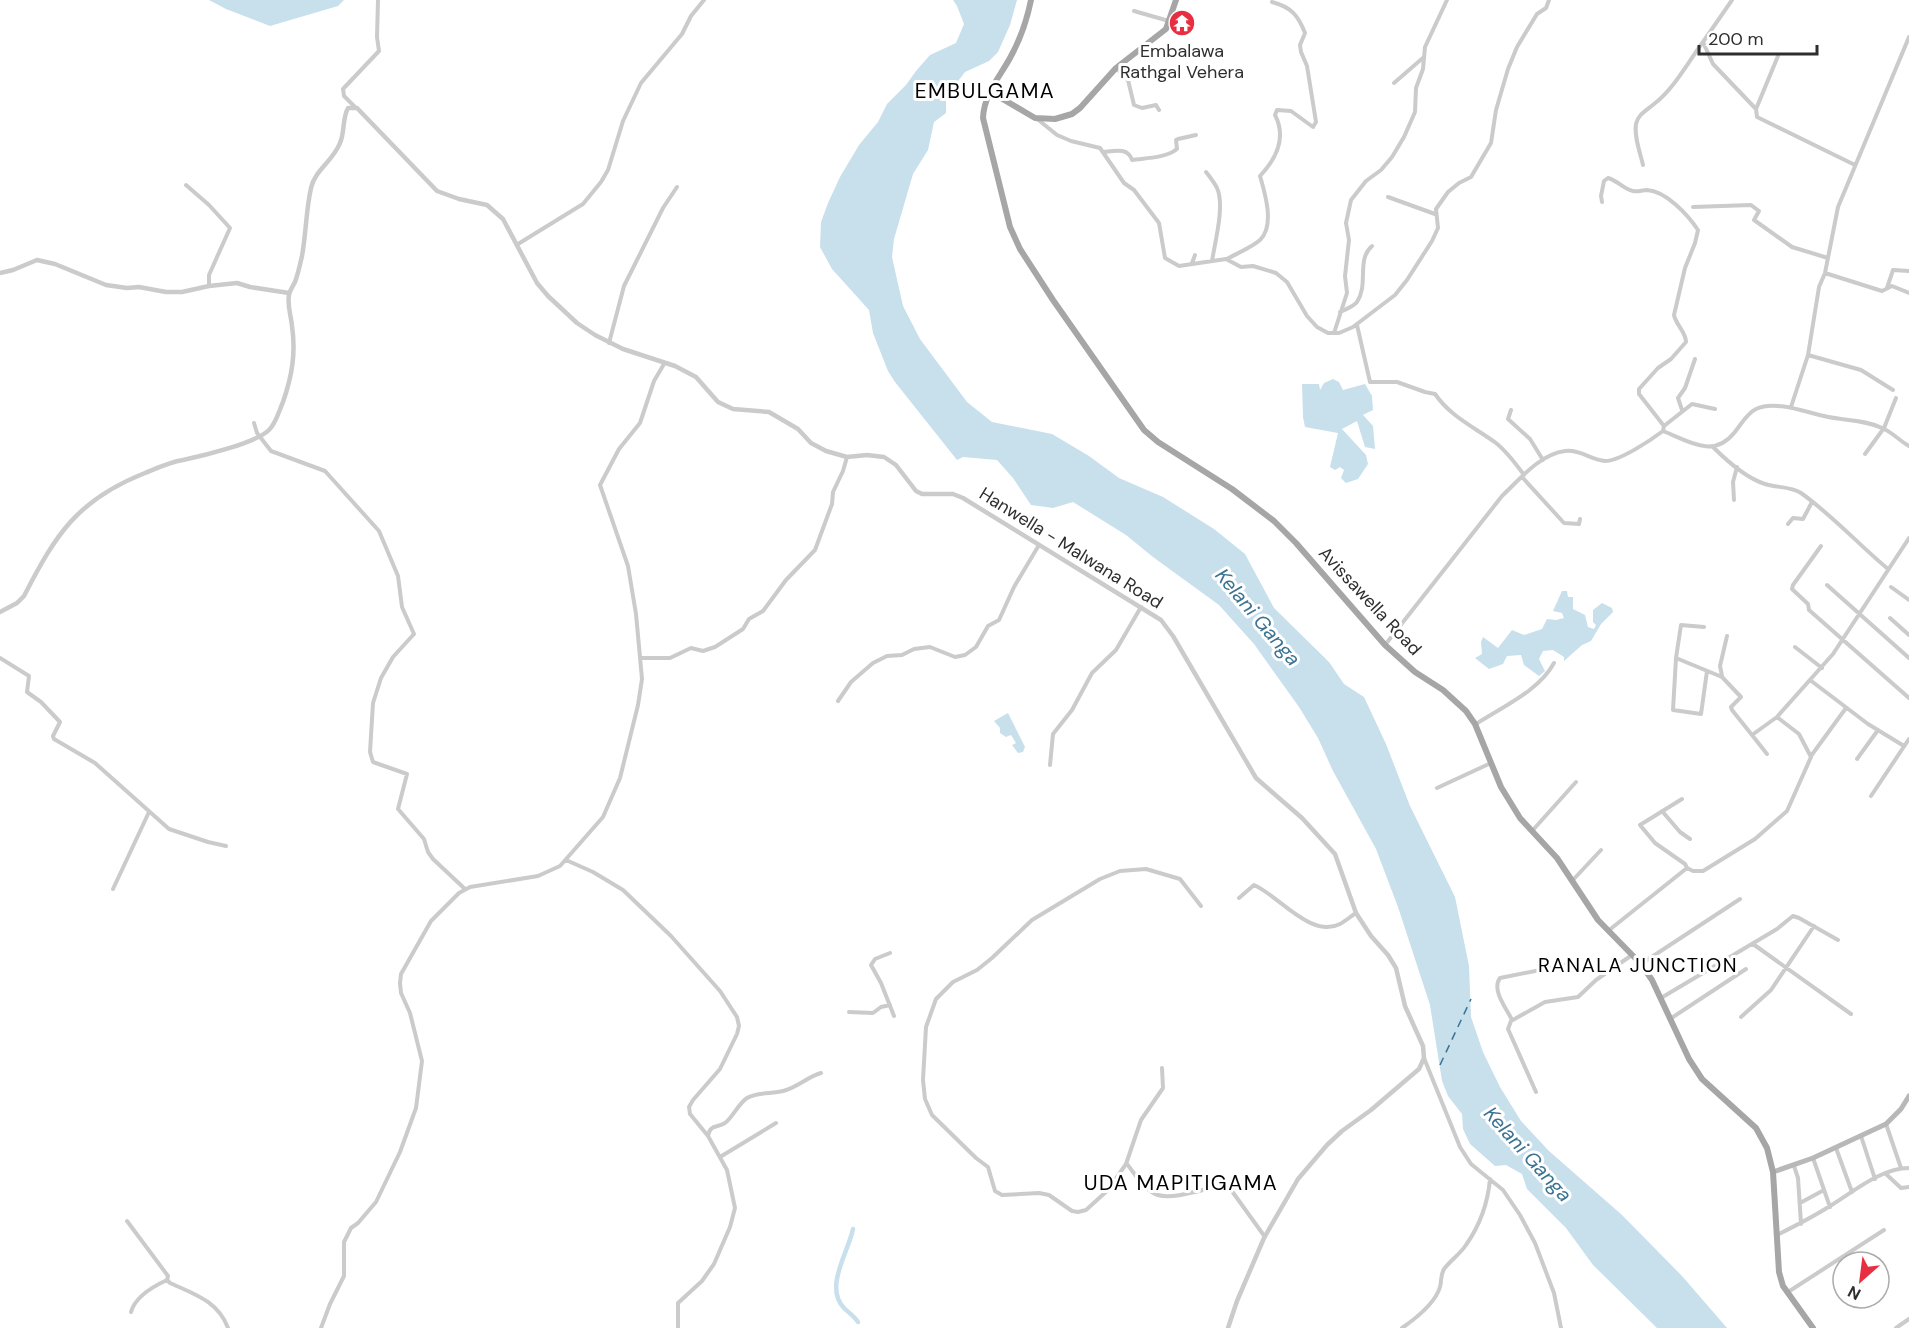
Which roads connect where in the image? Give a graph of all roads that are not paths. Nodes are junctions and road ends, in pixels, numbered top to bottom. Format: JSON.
{"nodes":[{"id":1,"x":378,"y":0,"type":"edge"},
{"id":2,"x":704,"y":0,"type":"edge"},
{"id":3,"x":1031,"y":0,"type":"edge"},
{"id":4,"x":1176,"y":0,"type":"edge"},
{"id":5,"x":1447,"y":0,"type":"edge"},
{"id":6,"x":1549,"y":0,"type":"edge"},
{"id":7,"x":1732,"y":0,"type":"edge"},
{"id":8,"x":1272,"y":2,"type":"dead end"},
{"id":9,"x":1134,"y":11,"type":"dead end"},
{"id":10,"x":1169,"y":21,"type":"junction"},
{"id":11,"x":1909,"y":37,"type":"edge"},
{"id":12,"x":1703,"y":42,"type":"junction"},
{"id":13,"x":1424,"y":56,"type":"junction"},
{"id":14,"x":1778,"y":56,"type":"dead end"},
{"id":15,"x":1116,"y":68,"type":"junction"},
{"id":16,"x":1394,"y":83,"type":"dead end"},
{"id":17,"x":989,"y":91,"type":"junction"},
{"id":18,"x":357,"y":108,"type":"junction"},
{"id":19,"x":1756,"y":109,"type":"junction"},
{"id":20,"x":1159,"y":110,"type":"dead end"},
{"id":21,"x":1035,"y":118,"type":"junction"},
{"id":22,"x":1196,"y":135,"type":"dead end"},
{"id":23,"x":1103,"y":152,"type":"junction"},
{"id":24,"x":1643,"y":165,"type":"dead end"},
{"id":25,"x":1856,"y":165,"type":"junction"},
{"id":26,"x":1206,"y":172,"type":"dead end"},
{"id":27,"x":186,"y":185,"type":"dead end"},
{"id":28,"x":677,"y":187,"type":"dead end"},
{"id":29,"x":1388,"y":197,"type":"dead end"},
{"id":30,"x":1602,"y":202,"type":"dead end"},
{"id":31,"x":1693,"y":207,"type":"dead end"},
{"id":32,"x":1435,"y":214,"type":"junction"},
{"id":33,"x":518,"y":244,"type":"junction"},
{"id":34,"x":1372,"y":246,"type":"dead end"},
{"id":35,"x":1194,"y":255,"type":"dead end"},
{"id":36,"x":1828,"y":258,"type":"junction"},
{"id":37,"x":1226,"y":259,"type":"junction"},
{"id":38,"x":1212,"y":261,"type":"junction"},
{"id":39,"x":1192,"y":263,"type":"junction"},
{"id":40,"x":1909,"y":272,"type":"edge"},
{"id":41,"x":0,"y":273,"type":"edge"},
{"id":42,"x":1825,"y":273,"type":"junction"},
{"id":43,"x":209,"y":286,"type":"junction"},
{"id":44,"x":1887,"y":288,"type":"junction"},
{"id":45,"x":289,"y":293,"type":"junction"},
{"id":46,"x":1909,"y":293,"type":"edge"},
{"id":47,"x":1340,"y":313,"type":"junction"},
{"id":48,"x":1357,"y":324,"type":"junction"},
{"id":49,"x":1334,"y":333,"type":"junction"},
{"id":50,"x":609,"y":343,"type":"junction"},
{"id":51,"x":1808,"y":356,"type":"junction"},
{"id":52,"x":1695,"y":359,"type":"dead end"},
{"id":53,"x":664,"y":364,"type":"junction"},
{"id":54,"x":1893,"y":390,"type":"dead end"},
{"id":55,"x":1896,"y":398,"type":"dead end"},
{"id":56,"x":1791,"y":407,"type":"junction"},
{"id":57,"x":1715,"y":409,"type":"dead end"},
{"id":58,"x":1511,"y":410,"type":"dead end"},
{"id":59,"x":1682,"y":410,"type":"junction"},
{"id":60,"x":254,"y":423,"type":"dead end"},
{"id":61,"x":1664,"y":426,"type":"junction"},
{"id":62,"x":1884,"y":428,"type":"junction"},
{"id":63,"x":1663,"y":431,"type":"junction"},
{"id":64,"x":260,"y":436,"type":"junction"},
{"id":65,"x":1909,"y":446,"type":"edge"},
{"id":66,"x":1713,"y":447,"type":"junction"},
{"id":67,"x":1865,"y":454,"type":"dead end"},
{"id":68,"x":847,"y":457,"type":"junction"},
{"id":69,"x":1543,"y":460,"type":"junction"},
{"id":70,"x":1737,"y":466,"type":"junction"},
{"id":71,"x":1523,"y":476,"type":"junction"},
{"id":72,"x":1734,"y":501,"type":"dead end"},
{"id":73,"x":1812,"y":502,"type":"junction"},
{"id":74,"x":1580,"y":519,"type":"dead end"},
{"id":75,"x":1788,"y":525,"type":"dead end"},
{"id":76,"x":1909,"y":538,"type":"edge"},
{"id":77,"x":1039,"y":545,"type":"junction"},
{"id":78,"x":1821,"y":546,"type":"dead end"},
{"id":79,"x":1888,"y":569,"type":"junction"},
{"id":80,"x":1827,"y":585,"type":"dead end"},
{"id":81,"x":1892,"y":587,"type":"dead end"},
{"id":82,"x":1909,"y":600,"type":"edge"},
{"id":83,"x":1142,"y":606,"type":"junction"},
{"id":84,"x":0,"y":612,"type":"edge"},
{"id":85,"x":1860,"y":615,"type":"junction"},
{"id":86,"x":1890,"y":618,"type":"dead end"},
{"id":87,"x":1704,"y":627,"type":"dead end"},
{"id":88,"x":1909,"y":635,"type":"edge"},
{"id":89,"x":1727,"y":636,"type":"dead end"},
{"id":90,"x":1844,"y":639,"type":"junction"},
{"id":91,"x":1386,"y":645,"type":"junction"},
{"id":92,"x":1796,"y":647,"type":"dead end"},
{"id":93,"x":0,"y":658,"type":"edge"},
{"id":94,"x":640,"y":658,"type":"junction"},
{"id":95,"x":1676,"y":658,"type":"junction"},
{"id":96,"x":1909,"y":658,"type":"edge"},
{"id":97,"x":1554,"y":663,"type":"dead end"},
{"id":98,"x":1822,"y":668,"type":"junction"},
{"id":99,"x":1707,"y":671,"type":"junction"},
{"id":100,"x":1722,"y":677,"type":"junction"},
{"id":101,"x":1810,"y":680,"type":"junction"},
{"id":102,"x":1909,"y":698,"type":"edge"},
{"id":103,"x":838,"y":701,"type":"dead end"},
{"id":104,"x":1846,"y":708,"type":"junction"},
{"id":105,"x":1777,"y":717,"type":"junction"},
{"id":106,"x":1475,"y":724,"type":"junction"},
{"id":107,"x":1878,"y":730,"type":"junction"},
{"id":108,"x":1752,"y":735,"type":"junction"},
{"id":109,"x":1909,"y":739,"type":"edge"},
{"id":110,"x":1904,"y":747,"type":"junction"},
{"id":111,"x":1767,"y":754,"type":"dead end"},
{"id":112,"x":1811,"y":757,"type":"junction"},
{"id":113,"x":1857,"y":759,"type":"dead end"},
{"id":114,"x":1492,"y":762,"type":"junction"},
{"id":115,"x":1050,"y":765,"type":"dead end"},
{"id":116,"x":1576,"y":782,"type":"dead end"},
{"id":117,"x":1437,"y":788,"type":"dead end"},
{"id":118,"x":1871,"y":796,"type":"dead end"},
{"id":119,"x":1682,"y":799,"type":"dead end"},
{"id":120,"x":1662,"y":811,"type":"junction"},
{"id":121,"x":148,"y":812,"type":"junction"},
{"id":122,"x":1532,"y":832,"type":"junction"},
{"id":123,"x":1690,"y":839,"type":"dead end"},
{"id":124,"x":226,"y":846,"type":"dead end"},
{"id":125,"x":1600,"y":850,"type":"dead end"},
{"id":126,"x":566,"y":860,"type":"junction"},
{"id":127,"x":1687,"y":867,"type":"junction"},
{"id":128,"x":1572,"y":881,"type":"junction"},
{"id":129,"x":113,"y":889,"type":"dead end"},
{"id":130,"x":465,"y":890,"type":"junction"},
{"id":131,"x":1239,"y":898,"type":"dead end"},
{"id":132,"x":1740,"y":899,"type":"dead end"},
{"id":133,"x":1201,"y":906,"type":"dead end"},
{"id":134,"x":1356,"y":913,"type":"junction"},
{"id":135,"x":1814,"y":926,"type":"junction"},
{"id":136,"x":1608,"y":931,"type":"junction"},
{"id":137,"x":1838,"y":939,"type":"dead end"},
{"id":138,"x":1753,"y":944,"type":"junction"},
{"id":139,"x":890,"y":953,"type":"dead end"},
{"id":140,"x":1632,"y":955,"type":"junction"},
{"id":141,"x":1641,"y":963,"type":"junction"},
{"id":142,"x":1564,"y":965,"type":"dead end"},
{"id":143,"x":1746,"y":969,"type":"dead end"},
{"id":144,"x":1786,"y":969,"type":"junction"},
{"id":145,"x":1661,"y":998,"type":"junction"},
{"id":146,"x":890,"y":1005,"type":"junction"},
{"id":147,"x":849,"y":1012,"type":"dead end"},
{"id":148,"x":1851,"y":1014,"type":"dead end"},
{"id":149,"x":894,"y":1016,"type":"dead end"},
{"id":150,"x":1741,"y":1017,"type":"dead end"},
{"id":151,"x":1670,"y":1019,"type":"junction"},
{"id":152,"x":1512,"y":1020,"type":"junction"},
{"id":153,"x":1424,"y":1058,"type":"junction"},
{"id":154,"x":1162,"y":1068,"type":"dead end"},
{"id":155,"x":821,"y":1073,"type":"dead end"},
{"id":156,"x":1536,"y":1092,"type":"dead end"},
{"id":157,"x":1909,"y":1096,"type":"edge"},
{"id":158,"x":776,"y":1123,"type":"dead end"},
{"id":159,"x":1886,"y":1124,"type":"junction"},
{"id":160,"x":708,"y":1136,"type":"junction"},
{"id":161,"x":1861,"y":1136,"type":"junction"},
{"id":162,"x":1836,"y":1148,"type":"junction"},
{"id":163,"x":720,"y":1157,"type":"junction"},
{"id":164,"x":1813,"y":1158,"type":"junction"},
{"id":165,"x":1126,"y":1164,"type":"junction"},
{"id":166,"x":1794,"y":1166,"type":"junction"},
{"id":167,"x":1901,"y":1168,"type":"junction"},
{"id":168,"x":1909,"y":1168,"type":"edge"},
{"id":169,"x":1773,"y":1172,"type":"junction"},
{"id":170,"x":1886,"y":1174,"type":"junction"},
{"id":171,"x":1490,"y":1178,"type":"junction"},
{"id":172,"x":1875,"y":1179,"type":"junction"},
{"id":173,"x":1909,"y":1188,"type":"edge"},
{"id":174,"x":1824,"y":1190,"type":"junction"},
{"id":175,"x":1852,"y":1192,"type":"junction"},
{"id":176,"x":1800,"y":1203,"type":"junction"},
{"id":177,"x":1830,"y":1207,"type":"junction"},
{"id":178,"x":127,"y":1221,"type":"dead end"},
{"id":179,"x":1801,"y":1224,"type":"junction"},
{"id":180,"x":1884,"y":1230,"type":"dead end"},
{"id":181,"x":1776,"y":1236,"type":"junction"},
{"id":182,"x":1266,"y":1238,"type":"junction"},
{"id":183,"x":167,"y":1280,"type":"junction"},
{"id":184,"x":1788,"y":1293,"type":"junction"},
{"id":185,"x":131,"y":1312,"type":"dead end"},
{"id":186,"x":1909,"y":1319,"type":"edge"},
{"id":187,"x":228,"y":1328,"type":"edge"},
{"id":188,"x":321,"y":1328,"type":"edge"},
{"id":189,"x":678,"y":1328,"type":"edge"},
{"id":190,"x":1228,"y":1328,"type":"edge"},
{"id":191,"x":1402,"y":1328,"type":"edge"},
{"id":192,"x":1561,"y":1328,"type":"edge"},
{"id":193,"x":1813,"y":1328,"type":"edge"},
{"id":194,"x":1896,"y":1328,"type":"edge"}],
"edges":[{"from":1,"to":18,"type":"street"},
{"from":2,"to":33,"type":"street"},
{"from":3,"to":17,"type":"main road","name":"Avissawella Road"},
{"from":4,"to":10,"type":"main road"},
{"from":5,"to":13,"type":"street"},
{"from":6,"to":32,"type":"street"},
{"from":7,"to":12,"type":"street"},
{"from":8,"to":37,"type":"street"},
{"from":9,"to":10,"type":"street"},
{"from":10,"to":15,"type":"main road"},
{"from":11,"to":25,"type":"street"},
{"from":12,"to":19,"type":"street"},
{"from":12,"to":24,"type":"street"},
{"from":13,"to":16,"type":"street"},
{"from":13,"to":47,"type":"street"},
{"from":14,"to":19,"type":"street"},
{"from":15,"to":20,"type":"street"},
{"from":15,"to":21,"type":"main road"},
{"from":17,"to":21,"type":"main road"},
{"from":17,"to":91,"type":"main road","name":"Avissawella Road"},
{"from":18,"to":33,"type":"street","name":"Hanwella - Malwana Road"},
{"from":18,"to":45,"type":"street"},
{"from":19,"to":25,"type":"street"},
{"from":21,"to":23,"type":"street"},
{"from":22,"to":23,"type":"street"},
{"from":23,"to":39,"type":"street"},
{"from":25,"to":36,"type":"street"},
{"from":26,"to":38,"type":"street"},
{"from":27,"to":43,"type":"street"},
{"from":28,"to":50,"type":"street"},
{"from":29,"to":32,"type":"street"},
{"from":30,"to":61,"type":"street"},
{"from":31,"to":36,"type":"street"},
{"from":32,"to":48,"type":"street"},
{"from":33,"to":50,"type":"street","name":"Hanwella - Malwana Road"},
{"from":34,"to":47,"type":"street"},
{"from":35,"to":39,"type":"street"},
{"from":36,"to":42,"type":"street"},
{"from":37,"to":38,"type":"street"},
{"from":37,"to":49,"type":"street"},
{"from":38,"to":39,"type":"street"},
{"from":40,"to":44,"type":"street"},
{"from":41,"to":43,"type":"street"},
{"from":42,"to":44,"type":"street"},
{"from":42,"to":51,"type":"street"},
{"from":43,"to":45,"type":"street"},
{"from":44,"to":46,"type":"street"},
{"from":45,"to":64,"type":"street"},
{"from":47,"to":49,"type":"street"},
{"from":48,"to":49,"type":"street"},
{"from":48,"to":71,"type":"street"},
{"from":50,"to":53,"type":"street","name":"Hanwella - Malwana Road"},
{"from":51,"to":54,"type":"street"},
{"from":51,"to":56,"type":"street"},
{"from":52,"to":59,"type":"street"},
{"from":53,"to":68,"type":"street","name":"Hanwella - Malwana Road"},
{"from":53,"to":94,"type":"street"},
{"from":55,"to":62,"type":"street"},
{"from":56,"to":62,"type":"street"},
{"from":56,"to":66,"type":"street"},
{"from":57,"to":59,"type":"street"},
{"from":58,"to":69,"type":"street"},
{"from":59,"to":61,"type":"street"},
{"from":60,"to":64,"type":"street"},
{"from":61,"to":63,"type":"street"},
{"from":62,"to":65,"type":"street"},
{"from":62,"to":67,"type":"street"},
{"from":63,"to":66,"type":"street"},
{"from":63,"to":69,"type":"street"},
{"from":64,"to":84,"type":"street"},
{"from":64,"to":130,"type":"street"},
{"from":66,"to":70,"type":"street"},
{"from":68,"to":77,"type":"street","name":"Hanwella - Malwana Road"},
{"from":68,"to":94,"type":"street"},
{"from":69,"to":71,"type":"street"},
{"from":70,"to":72,"type":"street"},
{"from":70,"to":73,"type":"street"},
{"from":71,"to":74,"type":"street"},
{"from":71,"to":91,"type":"street"},
{"from":73,"to":75,"type":"street"},
{"from":73,"to":79,"type":"street"},
{"from":76,"to":79,"type":"street"},
{"from":77,"to":83,"type":"street","name":"Hanwella - Malwana Road"},
{"from":77,"to":103,"type":"street"},
{"from":78,"to":90,"type":"street"},
{"from":79,"to":85,"type":"street"},
{"from":80,"to":85,"type":"street"},
{"from":81,"to":82,"type":"street"},
{"from":83,"to":115,"type":"street"},
{"from":83,"to":134,"type":"street","name":"Hanwella - Malwana Road"},
{"from":85,"to":90,"type":"street"},
{"from":85,"to":96,"type":"street"},
{"from":86,"to":88,"type":"street"},
{"from":87,"to":95,"type":"street"},
{"from":89,"to":100,"type":"street"},
{"from":90,"to":98,"type":"street"},
{"from":90,"to":102,"type":"street"},
{"from":91,"to":106,"type":"main road","name":"Avissawella Road"},
{"from":92,"to":98,"type":"street"},
{"from":93,"to":121,"type":"street"},
{"from":94,"to":126,"type":"street"},
{"from":95,"to":99,"type":"street"},
{"from":95,"to":99,"type":"street"},
{"from":97,"to":106,"type":"street"},
{"from":98,"to":101,"type":"street"},
{"from":99,"to":100,"type":"street"},
{"from":100,"to":108,"type":"street"},
{"from":101,"to":104,"type":"street"},
{"from":101,"to":105,"type":"street"},
{"from":104,"to":107,"type":"street"},
{"from":104,"to":112,"type":"street"},
{"from":105,"to":108,"type":"street"},
{"from":105,"to":112,"type":"street"},
{"from":106,"to":114,"type":"main road","name":"Avissawella Road"},
{"from":107,"to":110,"type":"street"},
{"from":107,"to":113,"type":"street"},
{"from":108,"to":111,"type":"street"},
{"from":109,"to":110,"type":"street"},
{"from":110,"to":118,"type":"street"},
{"from":112,"to":127,"type":"street"},
{"from":114,"to":117,"type":"street"},
{"from":114,"to":122,"type":"main road","name":"Avissawella Road"},
{"from":116,"to":122,"type":"street"},
{"from":119,"to":120,"type":"street"},
{"from":120,"to":123,"type":"street"},
{"from":120,"to":127,"type":"street"},
{"from":121,"to":124,"type":"street"},
{"from":121,"to":129,"type":"street"},
{"from":122,"to":128,"type":"main road","name":"Avissawella Road"},
{"from":125,"to":128,"type":"street"},
{"from":126,"to":130,"type":"street"},
{"from":126,"to":160,"type":"street"},
{"from":127,"to":136,"type":"street"},
{"from":128,"to":136,"type":"main road","name":"Avissawella Road"},
{"from":130,"to":188,"type":"street"},
{"from":131,"to":134,"type":"street"},
{"from":132,"to":141,"type":"street"},
{"from":133,"to":165,"type":"street"},
{"from":134,"to":153,"type":"street","name":"Hanwella - Malwana Road"},
{"from":135,"to":137,"type":"street"},
{"from":135,"to":138,"type":"street"},
{"from":135,"to":144,"type":"street"},
{"from":136,"to":140,"type":"main road","name":"Avissawella Road"},
{"from":138,"to":144,"type":"street"},
{"from":138,"to":145,"type":"street"},
{"from":139,"to":146,"type":"street"},
{"from":140,"to":141,"type":"main road","name":"Avissawella Road"},
{"from":140,"to":152,"type":"street"},
{"from":141,"to":145,"type":"main road","name":"Avissawella Road"},
{"from":142,"to":152,"type":"street"},
{"from":143,"to":151,"type":"street"},
{"from":144,"to":148,"type":"street"},
{"from":144,"to":150,"type":"street"},
{"from":145,"to":151,"type":"main road","name":"Avissawella Road"},
{"from":146,"to":147,"type":"street"},
{"from":146,"to":149,"type":"street"},
{"from":151,"to":169,"type":"main road","name":"Avissawella Road"},
{"from":152,"to":156,"type":"street"},
{"from":153,"to":171,"type":"street"},
{"from":153,"to":182,"type":"street"},
{"from":154,"to":165,"type":"street"},
{"from":155,"to":160,"type":"street"},
{"from":157,"to":159,"type":"main road"},
{"from":158,"to":163,"type":"street"},
{"from":159,"to":161,"type":"main road"},
{"from":159,"to":167,"type":"street"},
{"from":160,"to":163,"type":"street"},
{"from":161,"to":162,"type":"main road"},
{"from":161,"to":172,"type":"street"},
{"from":162,"to":164,"type":"main road"},
{"from":162,"to":175,"type":"street"},
{"from":163,"to":189,"type":"street"},
{"from":164,"to":166,"type":"main road"},
{"from":164,"to":174,"type":"street"},
{"from":165,"to":182,"type":"street"},
{"from":166,"to":169,"type":"main road"},
{"from":166,"to":176,"type":"street"},
{"from":167,"to":168,"type":"street"},
{"from":167,"to":170,"type":"street"},
{"from":169,"to":181,"type":"main road","name":"Avissawella Road"},
{"from":170,"to":172,"type":"street"},
{"from":170,"to":173,"type":"street"},
{"from":171,"to":191,"type":"street"},
{"from":171,"to":192,"type":"street"},
{"from":172,"to":175,"type":"street"},
{"from":174,"to":176,"type":"street"},
{"from":174,"to":177,"type":"street"},
{"from":175,"to":177,"type":"street"},
{"from":176,"to":179,"type":"street"},
{"from":177,"to":179,"type":"street"},
{"from":178,"to":183,"type":"street"},
{"from":179,"to":181,"type":"street"},
{"from":180,"to":184,"type":"street"},
{"from":181,"to":184,"type":"main road","name":"Avissawella Road"},
{"from":182,"to":190,"type":"street"},
{"from":183,"to":185,"type":"street"},
{"from":183,"to":187,"type":"street"},
{"from":184,"to":193,"type":"main road","name":"Avissawella Road"},
{"from":186,"to":194,"type":"street"}]}
